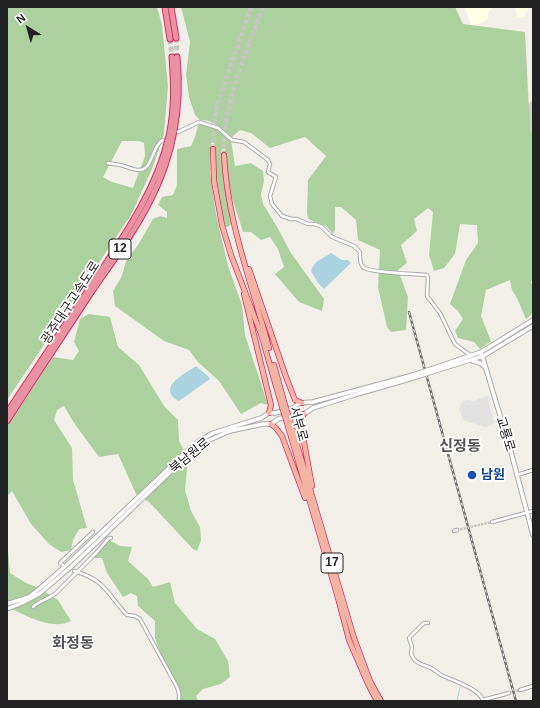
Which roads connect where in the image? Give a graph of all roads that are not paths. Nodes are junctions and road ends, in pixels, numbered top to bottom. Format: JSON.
{"nodes":[{"id":1,"x":165,"y":7,"type":"edge"},
{"id":2,"x":171,"y":7,"type":"edge"},
{"id":3,"x":178,"y":132,"type":"dead end"},
{"id":4,"x":163,"y":140,"type":"dead end"},
{"id":5,"x":213,"y":149,"type":"tunnel mouth"},
{"id":6,"x":224,"y":155,"type":"tunnel mouth"},
{"id":7,"x":108,"y":163,"type":"dead end"},
{"id":8,"x":231,"y":212,"type":"junction"},
{"id":9,"x":231,"y":255,"type":"junction"},
{"id":10,"x":533,"y":320,"type":"edge"},
{"id":11,"x":533,"y":326,"type":"edge"},
{"id":12,"x":482,"y":354,"type":"junction"},
{"id":13,"x":470,"y":358,"type":"junction"},
{"id":14,"x":486,"y":368,"type":"junction"},
{"id":15,"x":413,"y":377,"type":"junction"},
{"id":16,"x":303,"y":404,"type":"junction"},
{"id":17,"x":284,"y":406,"type":"junction"},
{"id":18,"x":7,"y":413,"type":"edge"},
{"id":19,"x":305,"y":413,"type":"junction"},
{"id":20,"x":267,"y":414,"type":"junction"},
{"id":21,"x":7,"y":421,"type":"edge"},
{"id":22,"x":270,"y":424,"type":"junction"},
{"id":23,"x":533,"y":470,"type":"edge"},
{"id":24,"x":517,"y":475,"type":"junction"},
{"id":25,"x":533,"y":511,"type":"edge"},
{"id":26,"x":526,"y":513,"type":"junction"},
{"id":27,"x":492,"y":522,"type":"tunnel mouth"},
{"id":28,"x":94,"y":532,"type":"dead end"},
{"id":29,"x":533,"y":535,"type":"edge"},
{"id":30,"x":322,"y":536,"type":"junction"},
{"id":31,"x":111,"y":538,"type":"dead end"},
{"id":32,"x":80,"y":543,"type":"junction"},
{"id":33,"x":93,"y":546,"type":"junction"},
{"id":34,"x":85,"y":548,"type":"junction"},
{"id":35,"x":98,"y":550,"type":"junction"},
{"id":36,"x":63,"y":565,"type":"dead end"},
{"id":37,"x":76,"y":571,"type":"junction"},
{"id":38,"x":7,"y":604,"type":"edge"},
{"id":39,"x":33,"y":607,"type":"dead end"},
{"id":40,"x":7,"y":609,"type":"edge"},
{"id":41,"x":428,"y":623,"type":"dead end"},
{"id":42,"x":533,"y":686,"type":"edge"},
{"id":43,"x":520,"y":690,"type":"tunnel mouth"},
{"id":44,"x":509,"y":692,"type":"tunnel mouth"},
{"id":45,"x":483,"y":700,"type":"edge"},
{"id":46,"x":179,"y":701,"type":"edge"},
{"id":47,"x":377,"y":701,"type":"edge"},
{"id":48,"x":381,"y":701,"type":"edge"}],
"edges":[{"from":1,"to":2,"type":"highway"},
{"from":3,"to":13,"type":"street"},
{"from":4,"to":7,"type":"street"},
{"from":5,"to":9,"type":"highway","name":"서부로","number":"17"},
{"from":6,"to":8,"type":"highway","name":"서부로","number":"17"},
{"from":8,"to":16,"type":"highway"},
{"from":8,"to":17,"type":"highway","name":"서부로","number":"17"},
{"from":9,"to":17,"type":"highway","name":"서부로","number":"17"},
{"from":9,"to":20,"type":"highway"},
{"from":10,"to":12,"type":"street"},
{"from":11,"to":12,"type":"street"},
{"from":12,"to":13,"type":"street"},
{"from":12,"to":14,"type":"street","name":"교룡로"},
{"from":13,"to":14,"type":"street"},
{"from":13,"to":15,"type":"street","bridge":true},
{"from":14,"to":24,"type":"street","name":"교룡로"},
{"from":15,"to":16,"type":"street","name":"북남원로"},
{"from":15,"to":19,"type":"street","name":"북남원로"},
{"from":16,"to":19,"type":"street"},
{"from":16,"to":20,"type":"street","name":"북남원로"},
{"from":17,"to":30,"type":"highway","name":"서부로","number":"17","bridge":true},
{"from":18,"to":21,"type":"highway","name":"광주대구고속도로","number":"12"},
{"from":19,"to":22,"type":"street","name":"북남원로"},
{"from":19,"to":30,"type":"highway"},
{"from":20,"to":22,"type":"street"},
{"from":20,"to":34,"type":"street","name":"북남원로"},
{"from":22,"to":30,"type":"highway"},
{"from":22,"to":33,"type":"street","name":"북남원로"},
{"from":23,"to":24,"type":"street"},
{"from":24,"to":26,"type":"street","name":"교룡로"},
{"from":25,"to":26,"type":"street"},
{"from":26,"to":27,"type":"street"},
{"from":26,"to":29,"type":"street","name":"교룡로"},
{"from":28,"to":32,"type":"street"},
{"from":30,"to":47,"type":"highway","name":"서부로","number":"17"},
{"from":30,"to":48,"type":"highway","name":"서부로","number":"17"},
{"from":31,"to":35,"type":"street"},
{"from":32,"to":34,"type":"street"},
{"from":32,"to":36,"type":"street"},
{"from":33,"to":35,"type":"street"},
{"from":33,"to":40,"type":"street","name":"북남원로"},
{"from":34,"to":38,"type":"street","name":"북남원로"},
{"from":35,"to":37,"type":"street"},
{"from":37,"to":39,"type":"street"},
{"from":37,"to":46,"type":"street"},
{"from":41,"to":45,"type":"street"},
{"from":42,"to":43,"type":"street"},
{"from":44,"to":45,"type":"street"}]}
